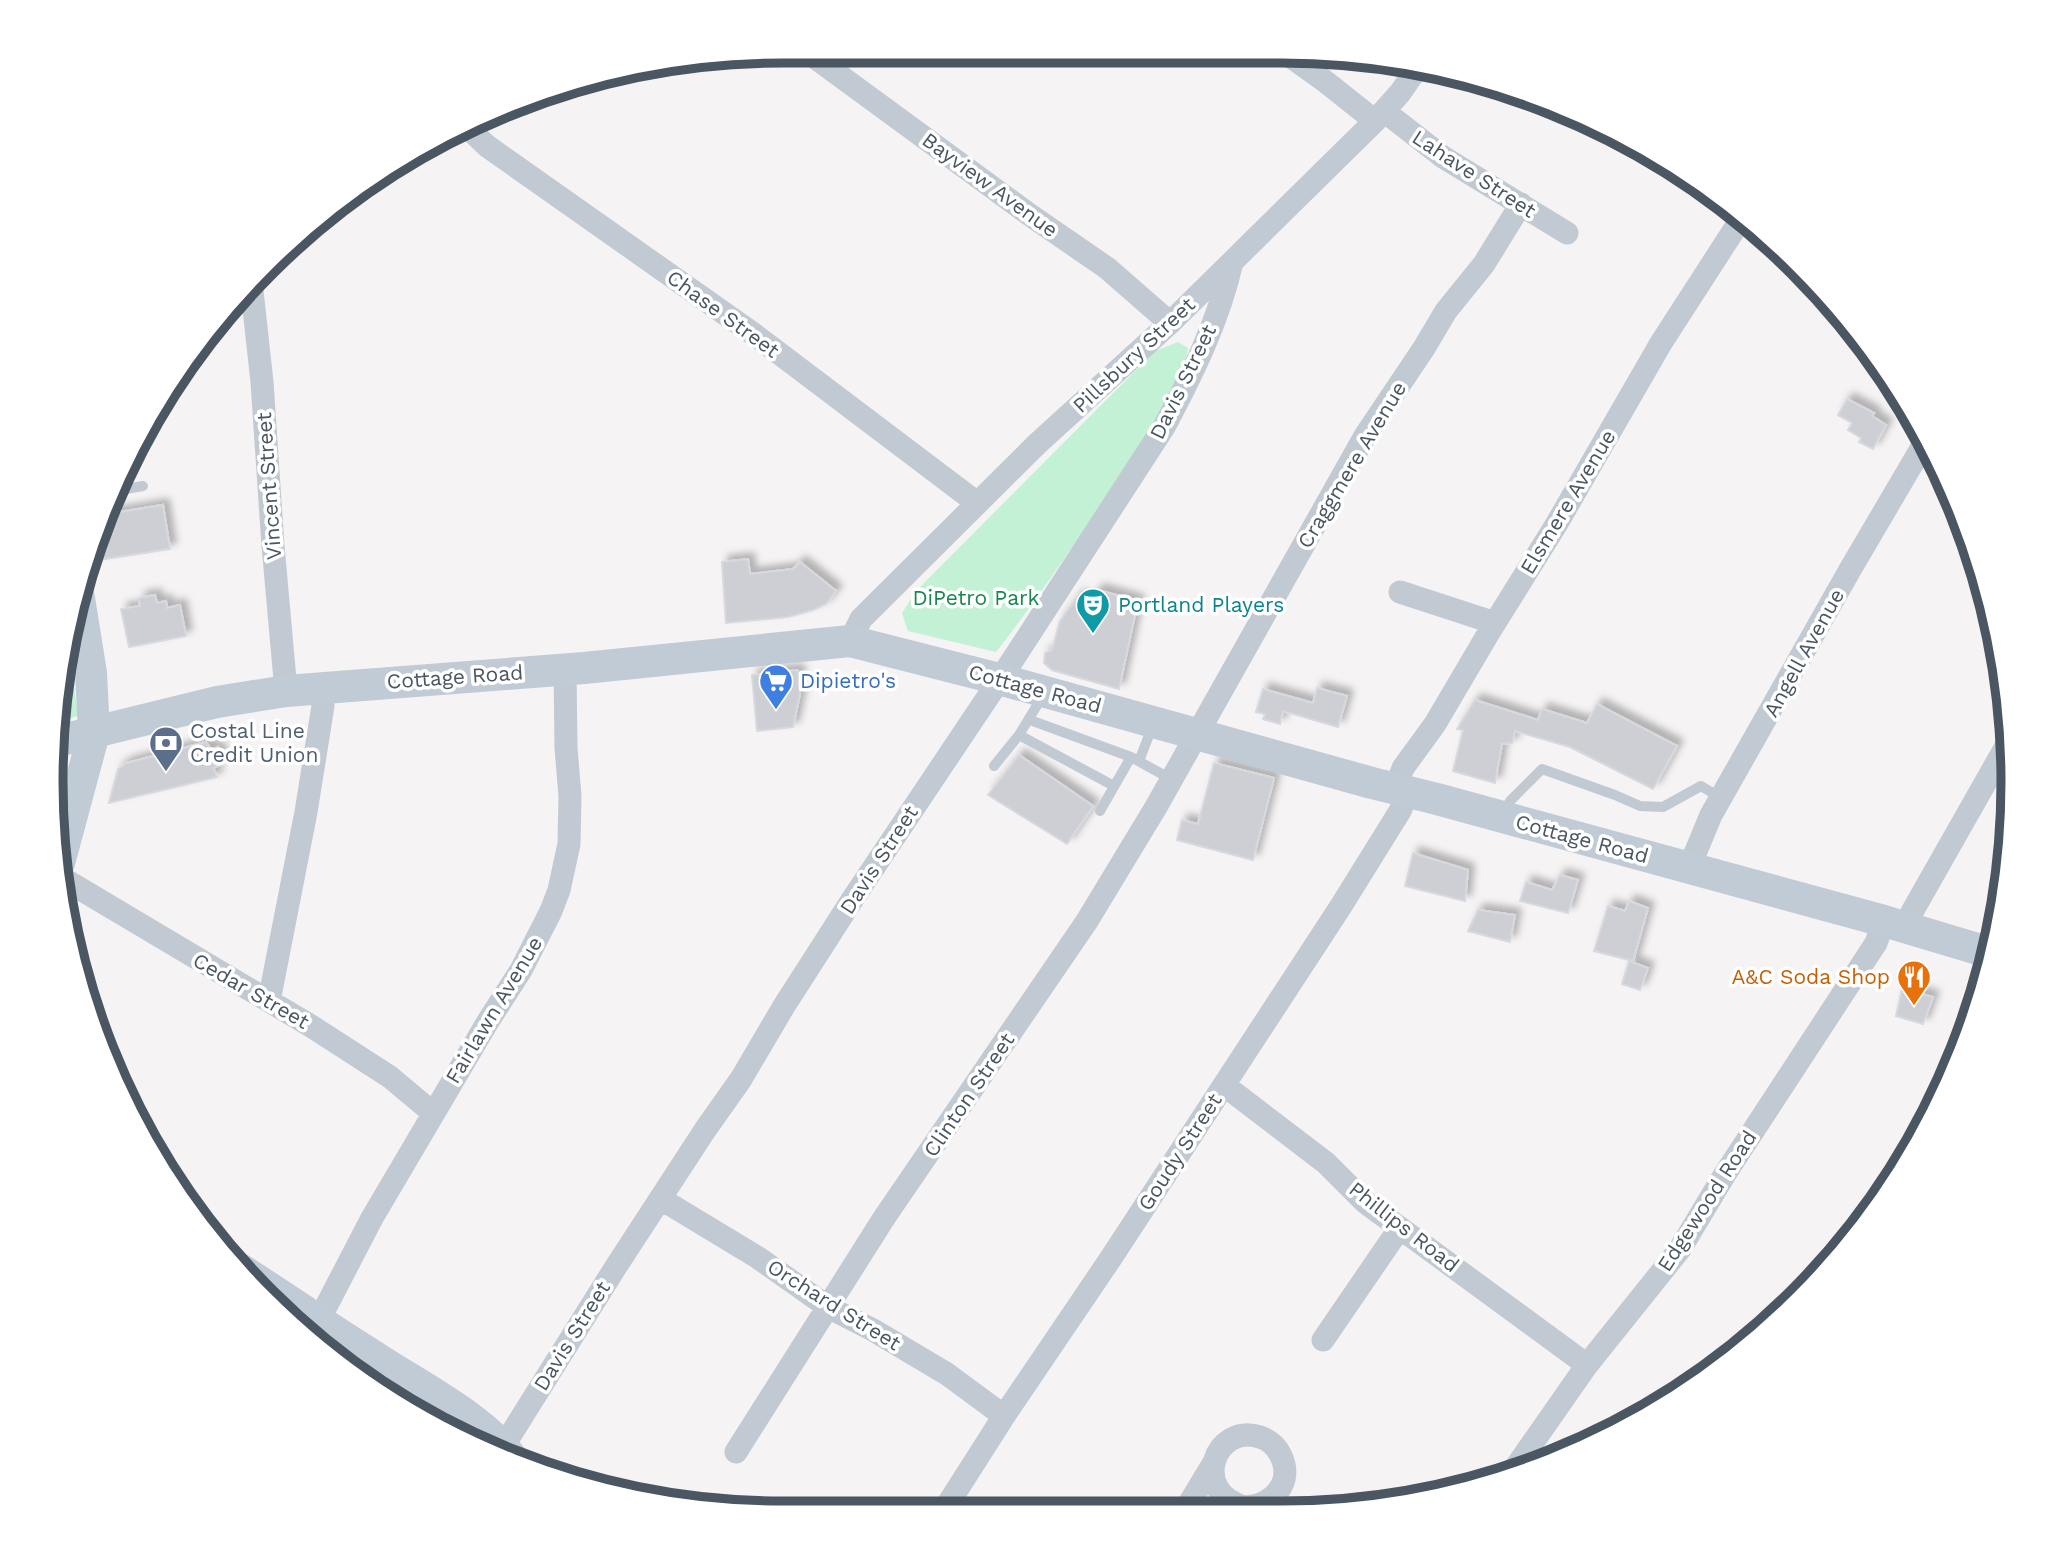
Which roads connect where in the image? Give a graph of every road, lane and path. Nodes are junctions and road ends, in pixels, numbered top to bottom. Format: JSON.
{"nodes":[{"id":1,"x":822,"y":63,"type":"edge"},
{"id":2,"x":1301,"y":64,"type":"edge"},
{"id":3,"x":1413,"y":75,"type":"edge"},
{"id":4,"x":1379,"y":116,"type":"junction"},
{"id":5,"x":473,"y":133,"type":"edge"},
{"id":6,"x":1521,"y":204,"type":"junction"},
{"id":7,"x":1737,"y":226,"type":"edge"},
{"id":8,"x":1567,"y":233,"type":"dead end"},
{"id":9,"x":1233,"y":262,"type":"junction"},
{"id":10,"x":253,"y":296,"type":"edge"},
{"id":11,"x":1170,"y":323,"type":"junction"},
{"id":12,"x":1920,"y":451,"type":"edge"},
{"id":13,"x":143,"y":486,"type":"dead end"},
{"id":14,"x":126,"y":489,"type":"edge"},
{"id":15,"x":977,"y":503,"type":"junction"},
{"id":16,"x":1400,"y":592,"type":"dead end"},
{"id":17,"x":81,"y":622,"type":"edge"},
{"id":18,"x":1495,"y":623,"type":"junction"},
{"id":19,"x":850,"y":641,"type":"junction"},
{"id":20,"x":565,"y":669,"type":"junction"},
{"id":21,"x":999,"y":679,"type":"junction"},
{"id":22,"x":321,"y":687,"type":"junction"},
{"id":23,"x":286,"y":691,"type":"junction"},
{"id":24,"x":1045,"y":692,"type":"junction"},
{"id":25,"x":1030,"y":720,"type":"junction"},
{"id":26,"x":1154,"y":722,"type":"junction"},
{"id":27,"x":94,"y":733,"type":"junction"},
{"id":28,"x":1196,"y":734,"type":"junction"},
{"id":29,"x":1019,"y":735,"type":"junction"},
{"id":30,"x":65,"y":739,"type":"edge"},
{"id":31,"x":2000,"y":757,"type":"edge"},
{"id":32,"x":1135,"y":759,"type":"junction"},
{"id":33,"x":994,"y":766,"type":"dead end"},
{"id":34,"x":1171,"y":779,"type":"junction"},
{"id":35,"x":1114,"y":786,"type":"junction"},
{"id":36,"x":1402,"y":791,"type":"junction"},
{"id":37,"x":1721,"y":798,"type":"junction"},
{"id":38,"x":1100,"y":811,"type":"dead end"},
{"id":39,"x":1503,"y":817,"type":"junction"},
{"id":40,"x":65,"y":831,"type":"edge"},
{"id":41,"x":1689,"y":868,"type":"junction"},
{"id":42,"x":70,"y":883,"type":"edge"},
{"id":43,"x":1895,"y":924,"type":"junction"},
{"id":44,"x":1981,"y":950,"type":"edge"},
{"id":45,"x":269,"y":1001,"type":"junction"},
{"id":46,"x":1224,"y":1084,"type":"junction"},
{"id":47,"x":433,"y":1113,"type":"junction"},
{"id":48,"x":661,"y":1199,"type":"junction"},
{"id":49,"x":1399,"y":1229,"type":"junction"},
{"id":50,"x":281,"y":1297,"type":"edge"},
{"id":51,"x":828,"y":1307,"type":"junction"},
{"id":52,"x":318,"y":1322,"type":"junction"},
{"id":53,"x":1323,"y":1340,"type":"dead end"},
{"id":54,"x":1587,"y":1365,"type":"junction"},
{"id":55,"x":1004,"y":1416,"type":"junction"},
{"id":56,"x":491,"y":1439,"type":"edge"},
{"id":57,"x":511,"y":1448,"type":"edge"},
{"id":58,"x":736,"y":1452,"type":"dead end"},
{"id":59,"x":1521,"y":1460,"type":"edge"},
{"id":60,"x":1213,"y":1464,"type":"junction"},
{"id":61,"x":950,"y":1501,"type":"edge"},
{"id":62,"x":1191,"y":1501,"type":"edge"},
{"id":63,"x":1231,"y":1501,"type":"edge"},
{"id":64,"x":1269,"y":1501,"type":"edge"}],
"edges":[{"from":1,"to":11,"type":"street","name":"Bayview Avenue"},
{"from":2,"to":4,"type":"street","name":"Lahave Street"},
{"from":3,"to":4,"type":"street","name":"Pillsbury Street"},
{"from":4,"to":6,"type":"street","name":"Lahave Street"},
{"from":4,"to":9,"type":"street","name":"Pillsbury Street"},
{"from":5,"to":15,"type":"street","name":"Chase Street"},
{"from":6,"to":8,"type":"street","name":"Lahave Street"},
{"from":6,"to":28,"type":"street","name":"Craggmere Avenue"},
{"from":7,"to":18,"type":"street","name":"Elsmere Avenue"},
{"from":9,"to":11,"type":"street","name":"Pillsbury Street"},
{"from":9,"to":21,"type":"street","name":"Davis Street"},
{"from":10,"to":23,"type":"street","name":"Vincent Street"},
{"from":11,"to":15,"type":"street","name":"Pillsbury Street"},
{"from":12,"to":37,"type":"street","name":"Angell Avenue"},
{"from":13,"to":14,"type":"lane"},
{"from":15,"to":19,"type":"street","name":"Pillsbury Street"},
{"from":16,"to":18,"type":"street"},
{"from":17,"to":27,"type":"street"},
{"from":18,"to":36,"type":"street","name":"Elsmere Avenue"},
{"from":19,"to":20,"type":"street","name":"Cottage Road"},
{"from":19,"to":21,"type":"street","name":"Cottage Road"},
{"from":20,"to":22,"type":"street","name":"Cottage Road"},
{"from":20,"to":47,"type":"street","name":"Fairlawn Avenue"},
{"from":21,"to":24,"type":"street","name":"Cottage Road"},
{"from":21,"to":48,"type":"street","name":"Davis Street"},
{"from":22,"to":23,"type":"street","name":"Cottage Road"},
{"from":22,"to":45,"type":"street"},
{"from":23,"to":27,"type":"street","name":"Cottage Road"},
{"from":24,"to":25,"type":"lane"},
{"from":24,"to":26,"type":"street","name":"Cottage Road"},
{"from":25,"to":29,"type":"lane"},
{"from":25,"to":32,"type":"lane"},
{"from":26,"to":28,"type":"street","name":"Cottage Road"},
{"from":26,"to":32,"type":"lane"},
{"from":27,"to":30,"type":"street","name":"Cottage Road"},
{"from":27,"to":40,"type":"street"},
{"from":28,"to":34,"type":"street","name":"Clinton Street"},
{"from":28,"to":36,"type":"street","name":"Cottage Road"},
{"from":29,"to":33,"type":"lane"},
{"from":29,"to":35,"type":"lane"},
{"from":31,"to":43,"type":"street","name":"Edgewood Road"},
{"from":32,"to":34,"type":"lane"},
{"from":32,"to":35,"type":"lane"},
{"from":34,"to":51,"type":"street","name":"Clinton Street"},
{"from":35,"to":38,"type":"lane"},
{"from":36,"to":39,"type":"street","name":"Cottage Road"},
{"from":36,"to":46,"type":"street","name":"Goudy Street"},
{"from":37,"to":39,"type":"lane"},
{"from":37,"to":41,"type":"street","name":"Angell Avenue"},
{"from":39,"to":41,"type":"street","name":"Cottage Road"},
{"from":41,"to":43,"type":"street","name":"Cottage Road"},
{"from":42,"to":45,"type":"street","name":"Cedar Street"},
{"from":43,"to":44,"type":"street","name":"Cottage Road"},
{"from":43,"to":54,"type":"street","name":"Edgewood Road"},
{"from":45,"to":47,"type":"street","name":"Cedar Street"},
{"from":46,"to":49,"type":"street","name":"Phillips Road"},
{"from":46,"to":55,"type":"street","name":"Goudy Street"},
{"from":47,"to":52,"type":"street","name":"Fairlawn Avenue"},
{"from":48,"to":51,"type":"street","name":"Orchard Street"},
{"from":48,"to":57,"type":"street","name":"Davis Street"},
{"from":49,"to":53,"type":"street"},
{"from":49,"to":54,"type":"street","name":"Phillips Road"},
{"from":50,"to":52,"type":"street"},
{"from":51,"to":55,"type":"street","name":"Orchard Street"},
{"from":51,"to":58,"type":"street","name":"Clinton Street"},
{"from":52,"to":56,"type":"street"},
{"from":54,"to":59,"type":"street","name":"Edgewood Road"},
{"from":55,"to":61,"type":"street","name":"Goudy Street"},
{"from":60,"to":62,"type":"street"},
{"from":60,"to":63,"type":"street"},
{"from":60,"to":64,"type":"street"}]}
